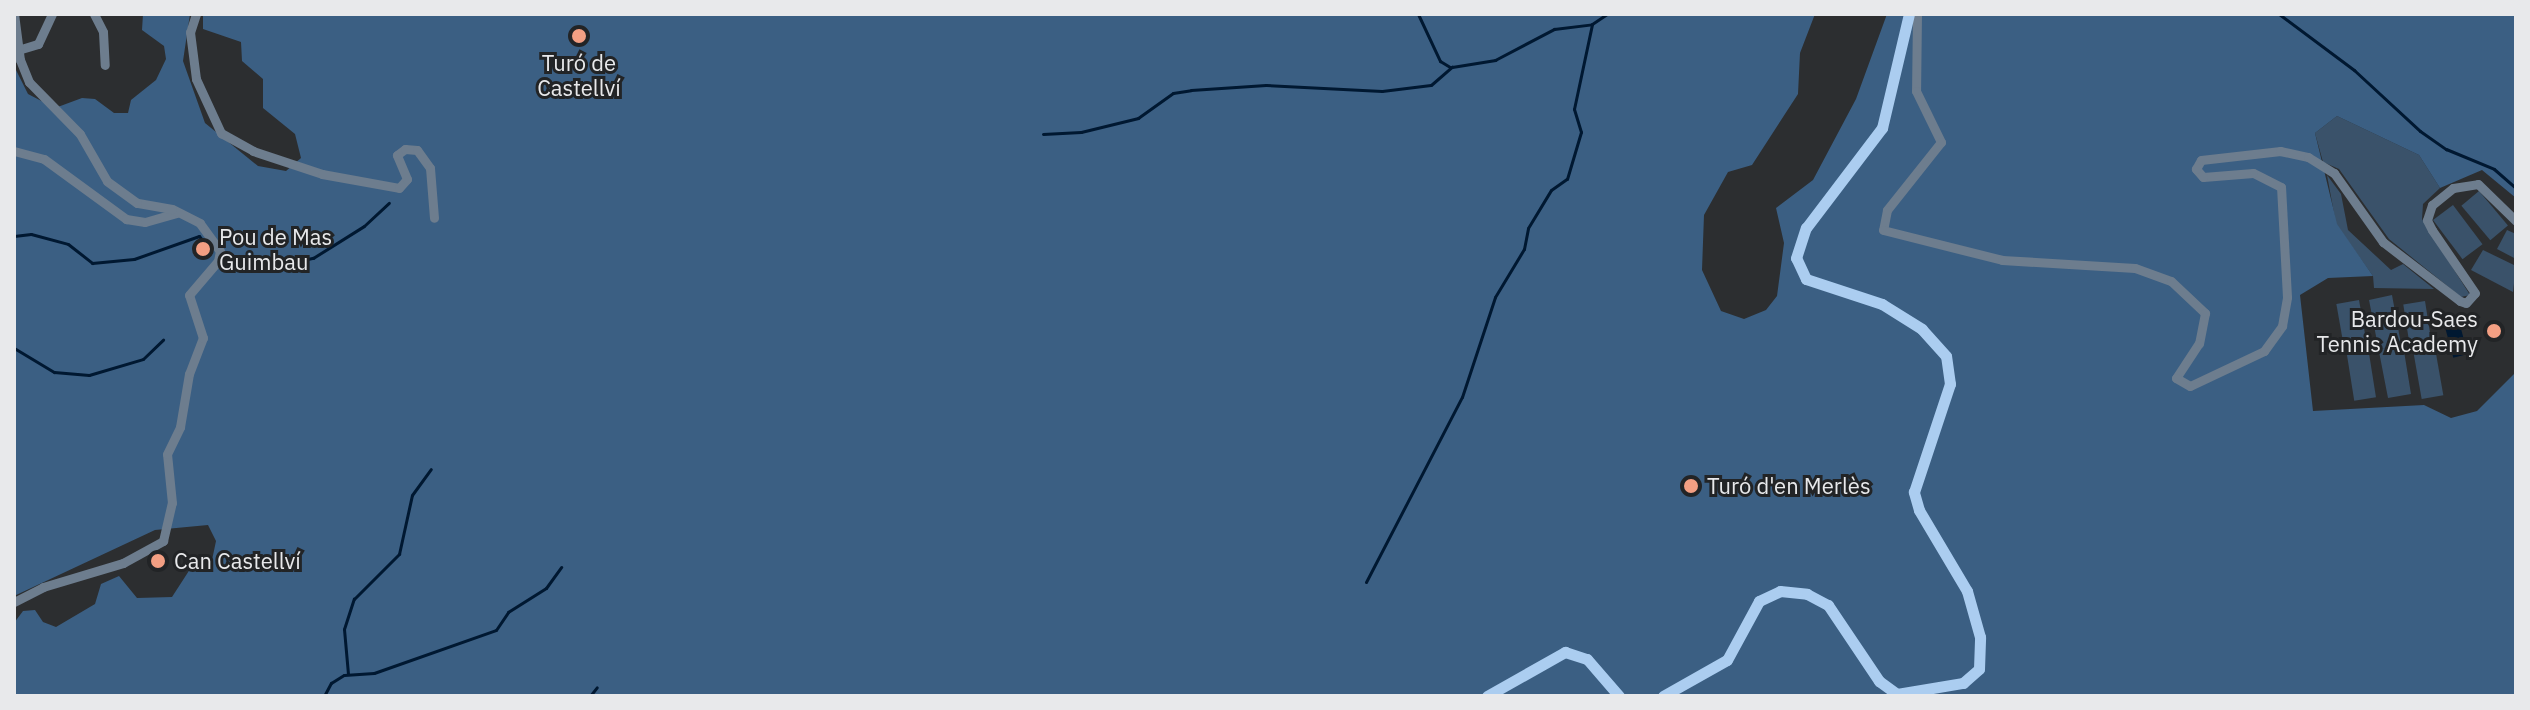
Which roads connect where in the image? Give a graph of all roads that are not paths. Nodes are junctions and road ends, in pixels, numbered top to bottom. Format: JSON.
{"nodes":[{"id":1,"x":14,"y":14,"type":"edge"},
{"id":2,"x":52,"y":14,"type":"edge"},
{"id":3,"x":94,"y":14,"type":"edge"},
{"id":4,"x":196,"y":14,"type":"edge"},
{"id":5,"x":1909,"y":14,"type":"edge"},
{"id":6,"x":1917,"y":14,"type":"edge"},
{"id":7,"x":18,"y":50,"type":"junction"},
{"id":8,"x":105,"y":65,"type":"dead end"},
{"id":9,"x":14,"y":151,"type":"edge"},
{"id":10,"x":177,"y":213,"type":"junction"},
{"id":11,"x":434,"y":218,"type":"dead end"},
{"id":12,"x":2516,"y":221,"type":"edge"},
{"id":13,"x":14,"y":602,"type":"edge"},
{"id":14,"x":1487,"y":696,"type":"edge"},
{"id":15,"x":1619,"y":696,"type":"edge"},
{"id":16,"x":1663,"y":696,"type":"edge"}],
"edges":[{"from":1,"to":7,"type":"street"},
{"from":2,"to":7,"type":"street"},
{"from":3,"to":8,"type":"street"},
{"from":4,"to":11,"type":"street"},
{"from":5,"to":16,"type":"main road"},
{"from":6,"to":12,"type":"street"},
{"from":7,"to":10,"type":"street"},
{"from":9,"to":10,"type":"street"},
{"from":10,"to":13,"type":"street"},
{"from":14,"to":15,"type":"main road"}]}
